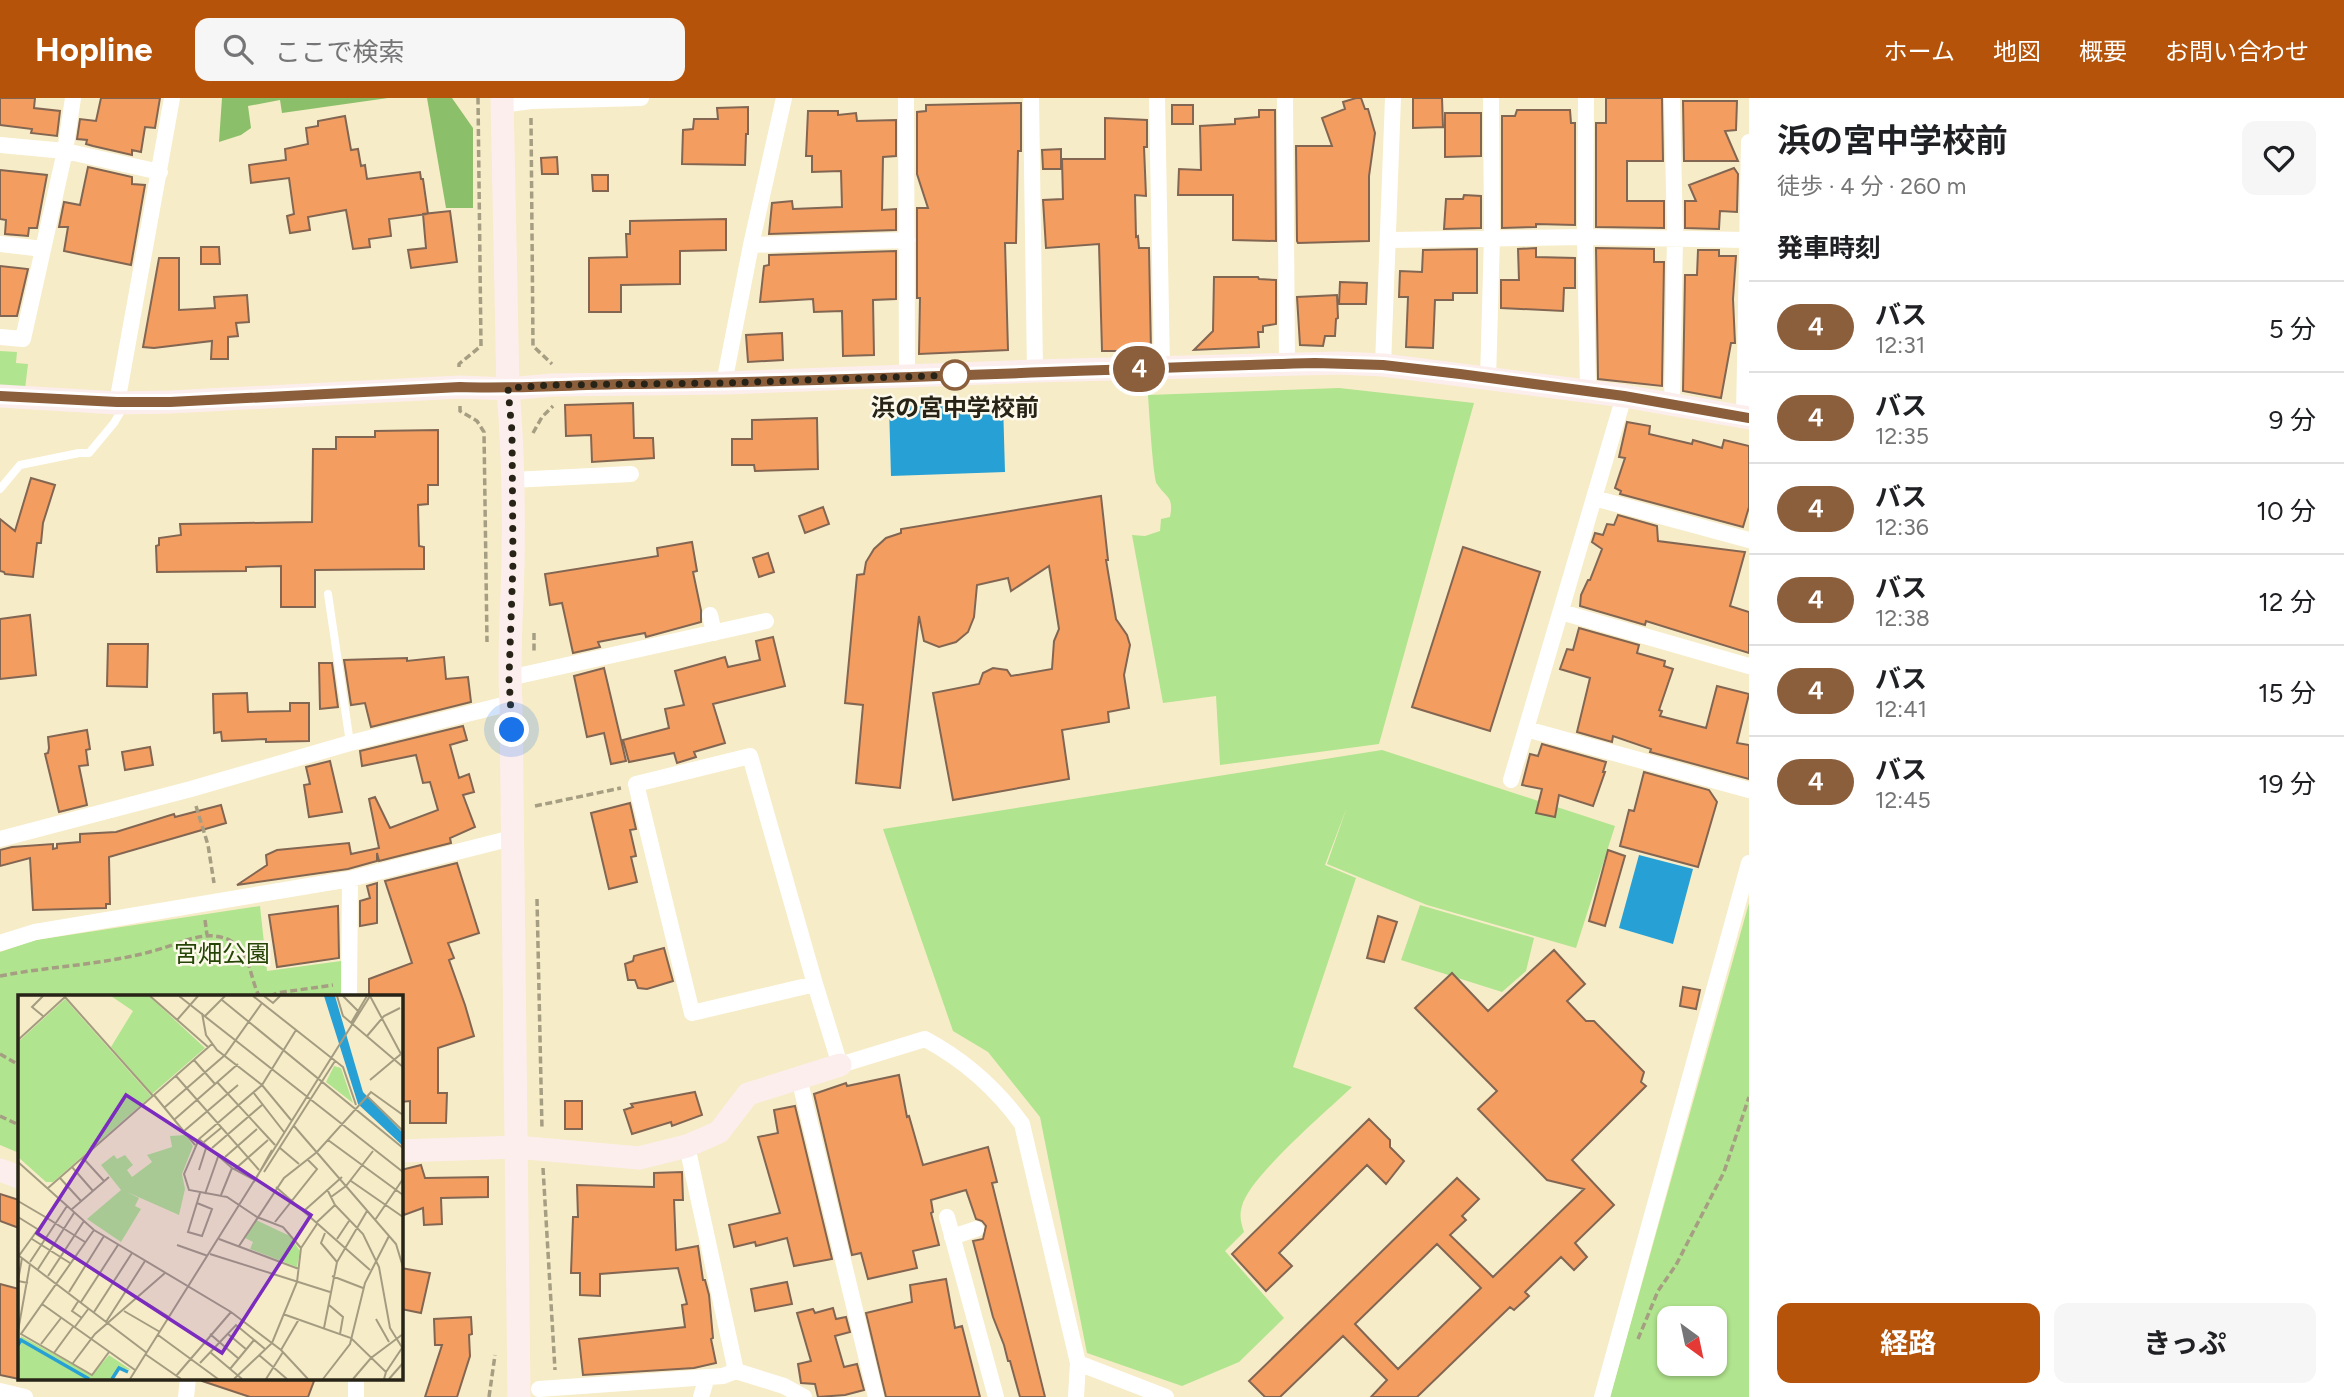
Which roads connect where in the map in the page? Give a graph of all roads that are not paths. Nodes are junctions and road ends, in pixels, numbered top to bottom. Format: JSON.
{"nodes":[{"id":1,"x":73,"y":98,"type":"edge"},
{"id":2,"x":172,"y":98,"type":"edge"},
{"id":3,"x":641,"y":98,"type":"edge"},
{"id":4,"x":784,"y":98,"type":"edge"},
{"id":5,"x":906,"y":98,"type":"edge"},
{"id":6,"x":1031,"y":98,"type":"edge"},
{"id":7,"x":1157,"y":98,"type":"edge"},
{"id":8,"x":1285,"y":98,"type":"edge"},
{"id":9,"x":1393,"y":98,"type":"edge"},
{"id":10,"x":1491,"y":98,"type":"edge"},
{"id":11,"x":1586,"y":98,"type":"edge"},
{"id":12,"x":1672,"y":98,"type":"edge"},
{"id":13,"x":502,"y":101,"type":"edge"},
{"id":14,"x":1749,"y":142,"type":"edge"},
{"id":15,"x":0,"y":145,"type":"edge"},
{"id":16,"x":65,"y":151,"type":"junction"},
{"id":17,"x":160,"y":172,"type":"junction"},
{"id":18,"x":1747,"y":236,"type":"edge"},
{"id":19,"x":1492,"y":237,"type":"junction"},
{"id":20,"x":1585,"y":237,"type":"junction"},
{"id":21,"x":1675,"y":237,"type":"junction"},
{"id":22,"x":907,"y":240,"type":"junction"},
{"id":23,"x":1390,"y":240,"type":"junction"},
{"id":24,"x":0,"y":244,"type":"edge"},
{"id":25,"x":751,"y":245,"type":"junction"},
{"id":26,"x":43,"y":249,"type":"junction"},
{"id":27,"x":1747,"y":275,"type":"edge"},
{"id":28,"x":0,"y":337,"type":"edge"},
{"id":29,"x":1287,"y":364,"type":"junction"},
{"id":30,"x":1383,"y":365,"type":"junction"},
{"id":31,"x":1162,"y":368,"type":"junction"},
{"id":32,"x":1035,"y":371,"type":"junction"},
{"id":33,"x":907,"y":377,"type":"junction"},
{"id":34,"x":1488,"y":379,"type":"junction"},
{"id":35,"x":724,"y":383,"type":"junction"},
{"id":36,"x":508,"y":388,"type":"junction"},
{"id":37,"x":1588,"y":391,"type":"junction"},
{"id":38,"x":0,"y":396,"type":"edge"},
{"id":39,"x":1624,"y":396,"type":"junction"},
{"id":40,"x":122,"y":402,"type":"junction"},
{"id":41,"x":1672,"y":405,"type":"junction"},
{"id":42,"x":1746,"y":417,"type":"edge"},
{"id":43,"x":631,"y":474,"type":"dead end"},
{"id":44,"x":512,"y":480,"type":"junction"},
{"id":45,"x":0,"y":489,"type":"edge"},
{"id":46,"x":1594,"y":498,"type":"junction"},
{"id":47,"x":1749,"y":540,"type":"edge"},
{"id":48,"x":328,"y":594,"type":"dead end"},
{"id":49,"x":1560,"y":612,"type":"junction"},
{"id":50,"x":710,"y":615,"type":"dead end"},
{"id":51,"x":766,"y":621,"type":"dead end"},
{"id":52,"x":714,"y":633,"type":"junction"},
{"id":53,"x":1749,"y":666,"type":"edge"},
{"id":54,"x":509,"y":678,"type":"junction"},
{"id":55,"x":511,"y":704,"type":"junction"},
{"id":56,"x":1526,"y":729,"type":"junction"},
{"id":57,"x":350,"y":743,"type":"junction"},
{"id":58,"x":1511,"y":780,"type":"dead end"},
{"id":59,"x":1749,"y":790,"type":"edge"},
{"id":60,"x":512,"y":838,"type":"junction"},
{"id":61,"x":0,"y":839,"type":"edge"},
{"id":62,"x":1749,"y":863,"type":"edge"},
{"id":63,"x":350,"y":878,"type":"junction"},
{"id":64,"x":0,"y":943,"type":"edge"},
{"id":65,"x":815,"y":984,"type":"junction"},
{"id":66,"x":349,"y":989,"type":"edge"},
{"id":67,"x":840,"y":1065,"type":"junction"},
{"id":68,"x":799,"y":1078,"type":"junction"},
{"id":69,"x":687,"y":1146,"type":"junction"},
{"id":70,"x":516,"y":1147,"type":"junction"},
{"id":71,"x":402,"y":1151,"type":"edge"},
{"id":72,"x":0,"y":1170,"type":"edge"},
{"id":73,"x":18,"y":1177,"type":"edge"},
{"id":74,"x":947,"y":1217,"type":"dead end"},
{"id":75,"x":976,"y":1229,"type":"dead end"},
{"id":76,"x":952,"y":1237,"type":"junction"},
{"id":77,"x":519,"y":1357,"type":"junction"},
{"id":78,"x":1078,"y":1363,"type":"junction"},
{"id":79,"x":736,"y":1371,"type":"junction"},
{"id":80,"x":707,"y":1377,"type":"junction"},
{"id":81,"x":0,"y":1391,"type":"edge"},
{"id":82,"x":538,"y":1393,"type":"edge"},
{"id":83,"x":25,"y":1397,"type":"edge"},
{"id":84,"x":509,"y":1397,"type":"edge"},
{"id":85,"x":701,"y":1397,"type":"edge"},
{"id":86,"x":804,"y":1397,"type":"edge"},
{"id":87,"x":876,"y":1397,"type":"edge"},
{"id":88,"x":996,"y":1397,"type":"edge"},
{"id":89,"x":1076,"y":1397,"type":"edge"},
{"id":90,"x":1166,"y":1397,"type":"edge"},
{"id":91,"x":1602,"y":1397,"type":"edge"}],
"edges":[{"from":1,"to":16,"type":"street"},
{"from":2,"to":17,"type":"street"},
{"from":3,"to":13,"type":"street"},
{"from":4,"to":25,"type":"street"},
{"from":5,"to":22,"type":"street"},
{"from":6,"to":32,"type":"street"},
{"from":7,"to":31,"type":"street"},
{"from":8,"to":29,"type":"street"},
{"from":9,"to":23,"type":"street"},
{"from":10,"to":19,"type":"street"},
{"from":11,"to":20,"type":"street"},
{"from":12,"to":21,"type":"street"},
{"from":13,"to":36,"type":"street"},
{"from":14,"to":18,"type":"street"},
{"from":15,"to":16,"type":"street"},
{"from":16,"to":17,"type":"street"},
{"from":16,"to":26,"type":"street"},
{"from":17,"to":40,"type":"street"},
{"from":18,"to":21,"type":"street"},
{"from":18,"to":27,"type":"street"},
{"from":19,"to":20,"type":"street"},
{"from":19,"to":23,"type":"street"},
{"from":19,"to":34,"type":"street"},
{"from":20,"to":21,"type":"street"},
{"from":20,"to":37,"type":"street"},
{"from":21,"to":41,"type":"street"},
{"from":22,"to":25,"type":"street"},
{"from":22,"to":33,"type":"street"},
{"from":23,"to":30,"type":"street"},
{"from":24,"to":26,"type":"street"},
{"from":25,"to":35,"type":"street"},
{"from":26,"to":28,"type":"street"},
{"from":27,"to":42,"type":"street"},
{"from":29,"to":30,"type":"street"},
{"from":29,"to":31,"type":"street"},
{"from":30,"to":34,"type":"street"},
{"from":31,"to":32,"type":"street"},
{"from":32,"to":33,"type":"street"},
{"from":33,"to":35,"type":"street"},
{"from":34,"to":37,"type":"street"},
{"from":35,"to":36,"type":"street"},
{"from":36,"to":40,"type":"street"},
{"from":36,"to":44,"type":"street"},
{"from":37,"to":39,"type":"street"},
{"from":38,"to":40,"type":"street"},
{"from":39,"to":41,"type":"street"},
{"from":39,"to":46,"type":"street"},
{"from":40,"to":45,"type":"lane"},
{"from":41,"to":42,"type":"street"},
{"from":43,"to":44,"type":"street"},
{"from":44,"to":54,"type":"street"},
{"from":46,"to":47,"type":"street"},
{"from":46,"to":49,"type":"street"},
{"from":48,"to":57,"type":"lane"},
{"from":49,"to":53,"type":"street"},
{"from":49,"to":56,"type":"street"},
{"from":50,"to":52,"type":"street"},
{"from":51,"to":52,"type":"street"},
{"from":52,"to":54,"type":"street"},
{"from":54,"to":55,"type":"street"},
{"from":55,"to":57,"type":"street"},
{"from":55,"to":60,"type":"street"},
{"from":56,"to":58,"type":"street"},
{"from":56,"to":59,"type":"street"},
{"from":57,"to":61,"type":"street"},
{"from":60,"to":63,"type":"street"},
{"from":60,"to":70,"type":"street"},
{"from":62,"to":91,"type":"street"},
{"from":63,"to":64,"type":"street"},
{"from":63,"to":66,"type":"street"},
{"from":65,"to":65,"type":"street"},
{"from":65,"to":67,"type":"street"},
{"from":67,"to":68,"type":"street"},
{"from":67,"to":78,"type":"street"},
{"from":68,"to":69,"type":"street"},
{"from":68,"to":87,"type":"street"},
{"from":69,"to":70,"type":"street"},
{"from":69,"to":79,"type":"street"},
{"from":70,"to":71,"type":"street"},
{"from":70,"to":77,"type":"street"},
{"from":72,"to":73,"type":"street"},
{"from":74,"to":76,"type":"street"},
{"from":75,"to":76,"type":"street"},
{"from":76,"to":88,"type":"street"},
{"from":77,"to":82,"type":"street"},
{"from":77,"to":84,"type":"street"},
{"from":78,"to":89,"type":"street"},
{"from":78,"to":90,"type":"street"},
{"from":79,"to":80,"type":"street"},
{"from":79,"to":86,"type":"street"},
{"from":80,"to":82,"type":"street"},
{"from":80,"to":85,"type":"street"},
{"from":81,"to":83,"type":"street"}]}
